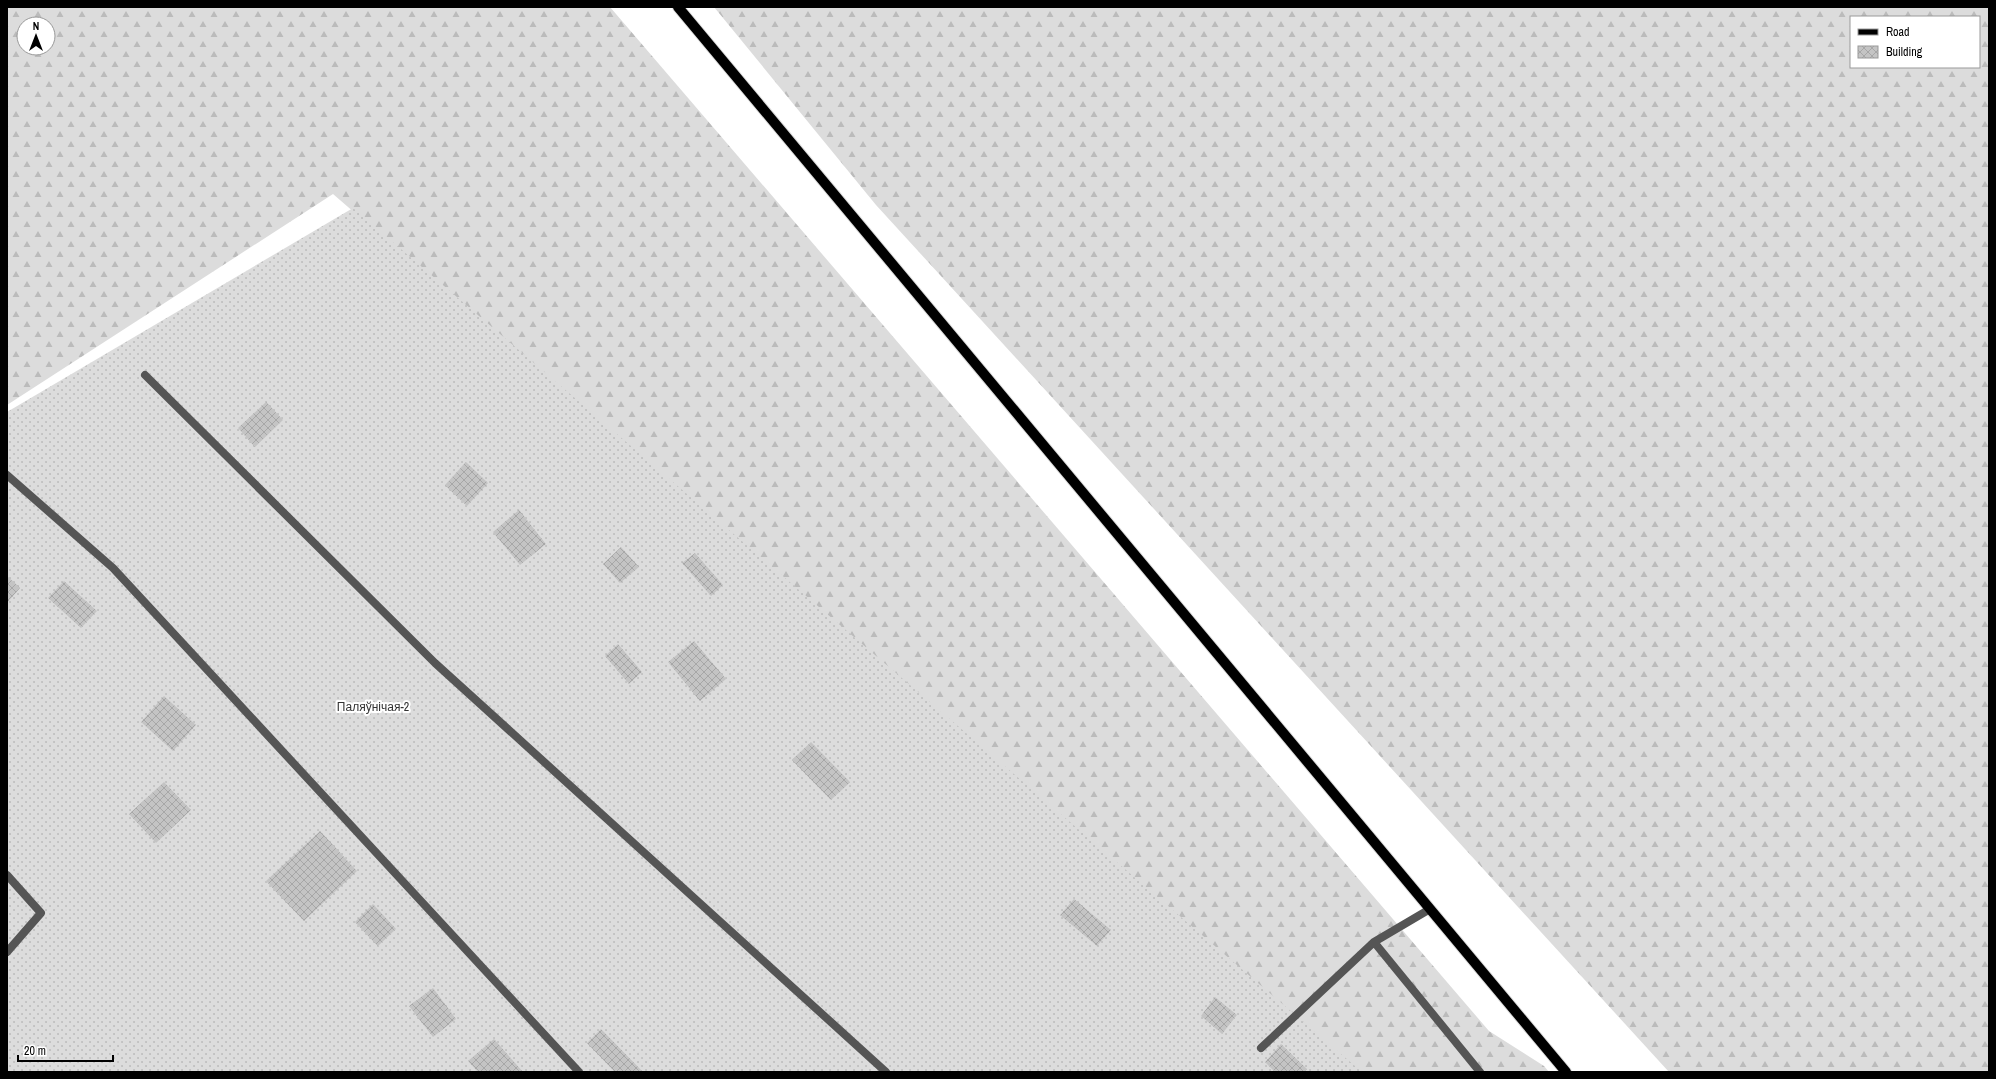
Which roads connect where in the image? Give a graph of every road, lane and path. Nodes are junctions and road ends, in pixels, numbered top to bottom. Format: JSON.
{"nodes":[{"id":1,"x":678,"y":7,"type":"edge"},
{"id":2,"x":145,"y":375,"type":"dead end"},
{"id":3,"x":7,"y":475,"type":"edge"},
{"id":4,"x":7,"y":876,"type":"edge"},
{"id":5,"x":1430,"y":909,"type":"junction"},
{"id":6,"x":1374,"y":942,"type":"junction"},
{"id":7,"x":7,"y":952,"type":"edge"},
{"id":8,"x":1261,"y":1048,"type":"dead end"},
{"id":9,"x":579,"y":1072,"type":"edge"},
{"id":10,"x":886,"y":1072,"type":"edge"},
{"id":11,"x":1480,"y":1072,"type":"edge"},
{"id":12,"x":1566,"y":1072,"type":"edge"}],
"edges":[{"from":1,"to":5,"type":"main road"},
{"from":2,"to":10,"type":"lane"},
{"from":3,"to":9,"type":"lane"},
{"from":4,"to":7,"type":"lane"},
{"from":5,"to":6,"type":"lane"},
{"from":5,"to":12,"type":"main road"},
{"from":6,"to":8,"type":"lane"},
{"from":6,"to":11,"type":"lane"}]}
